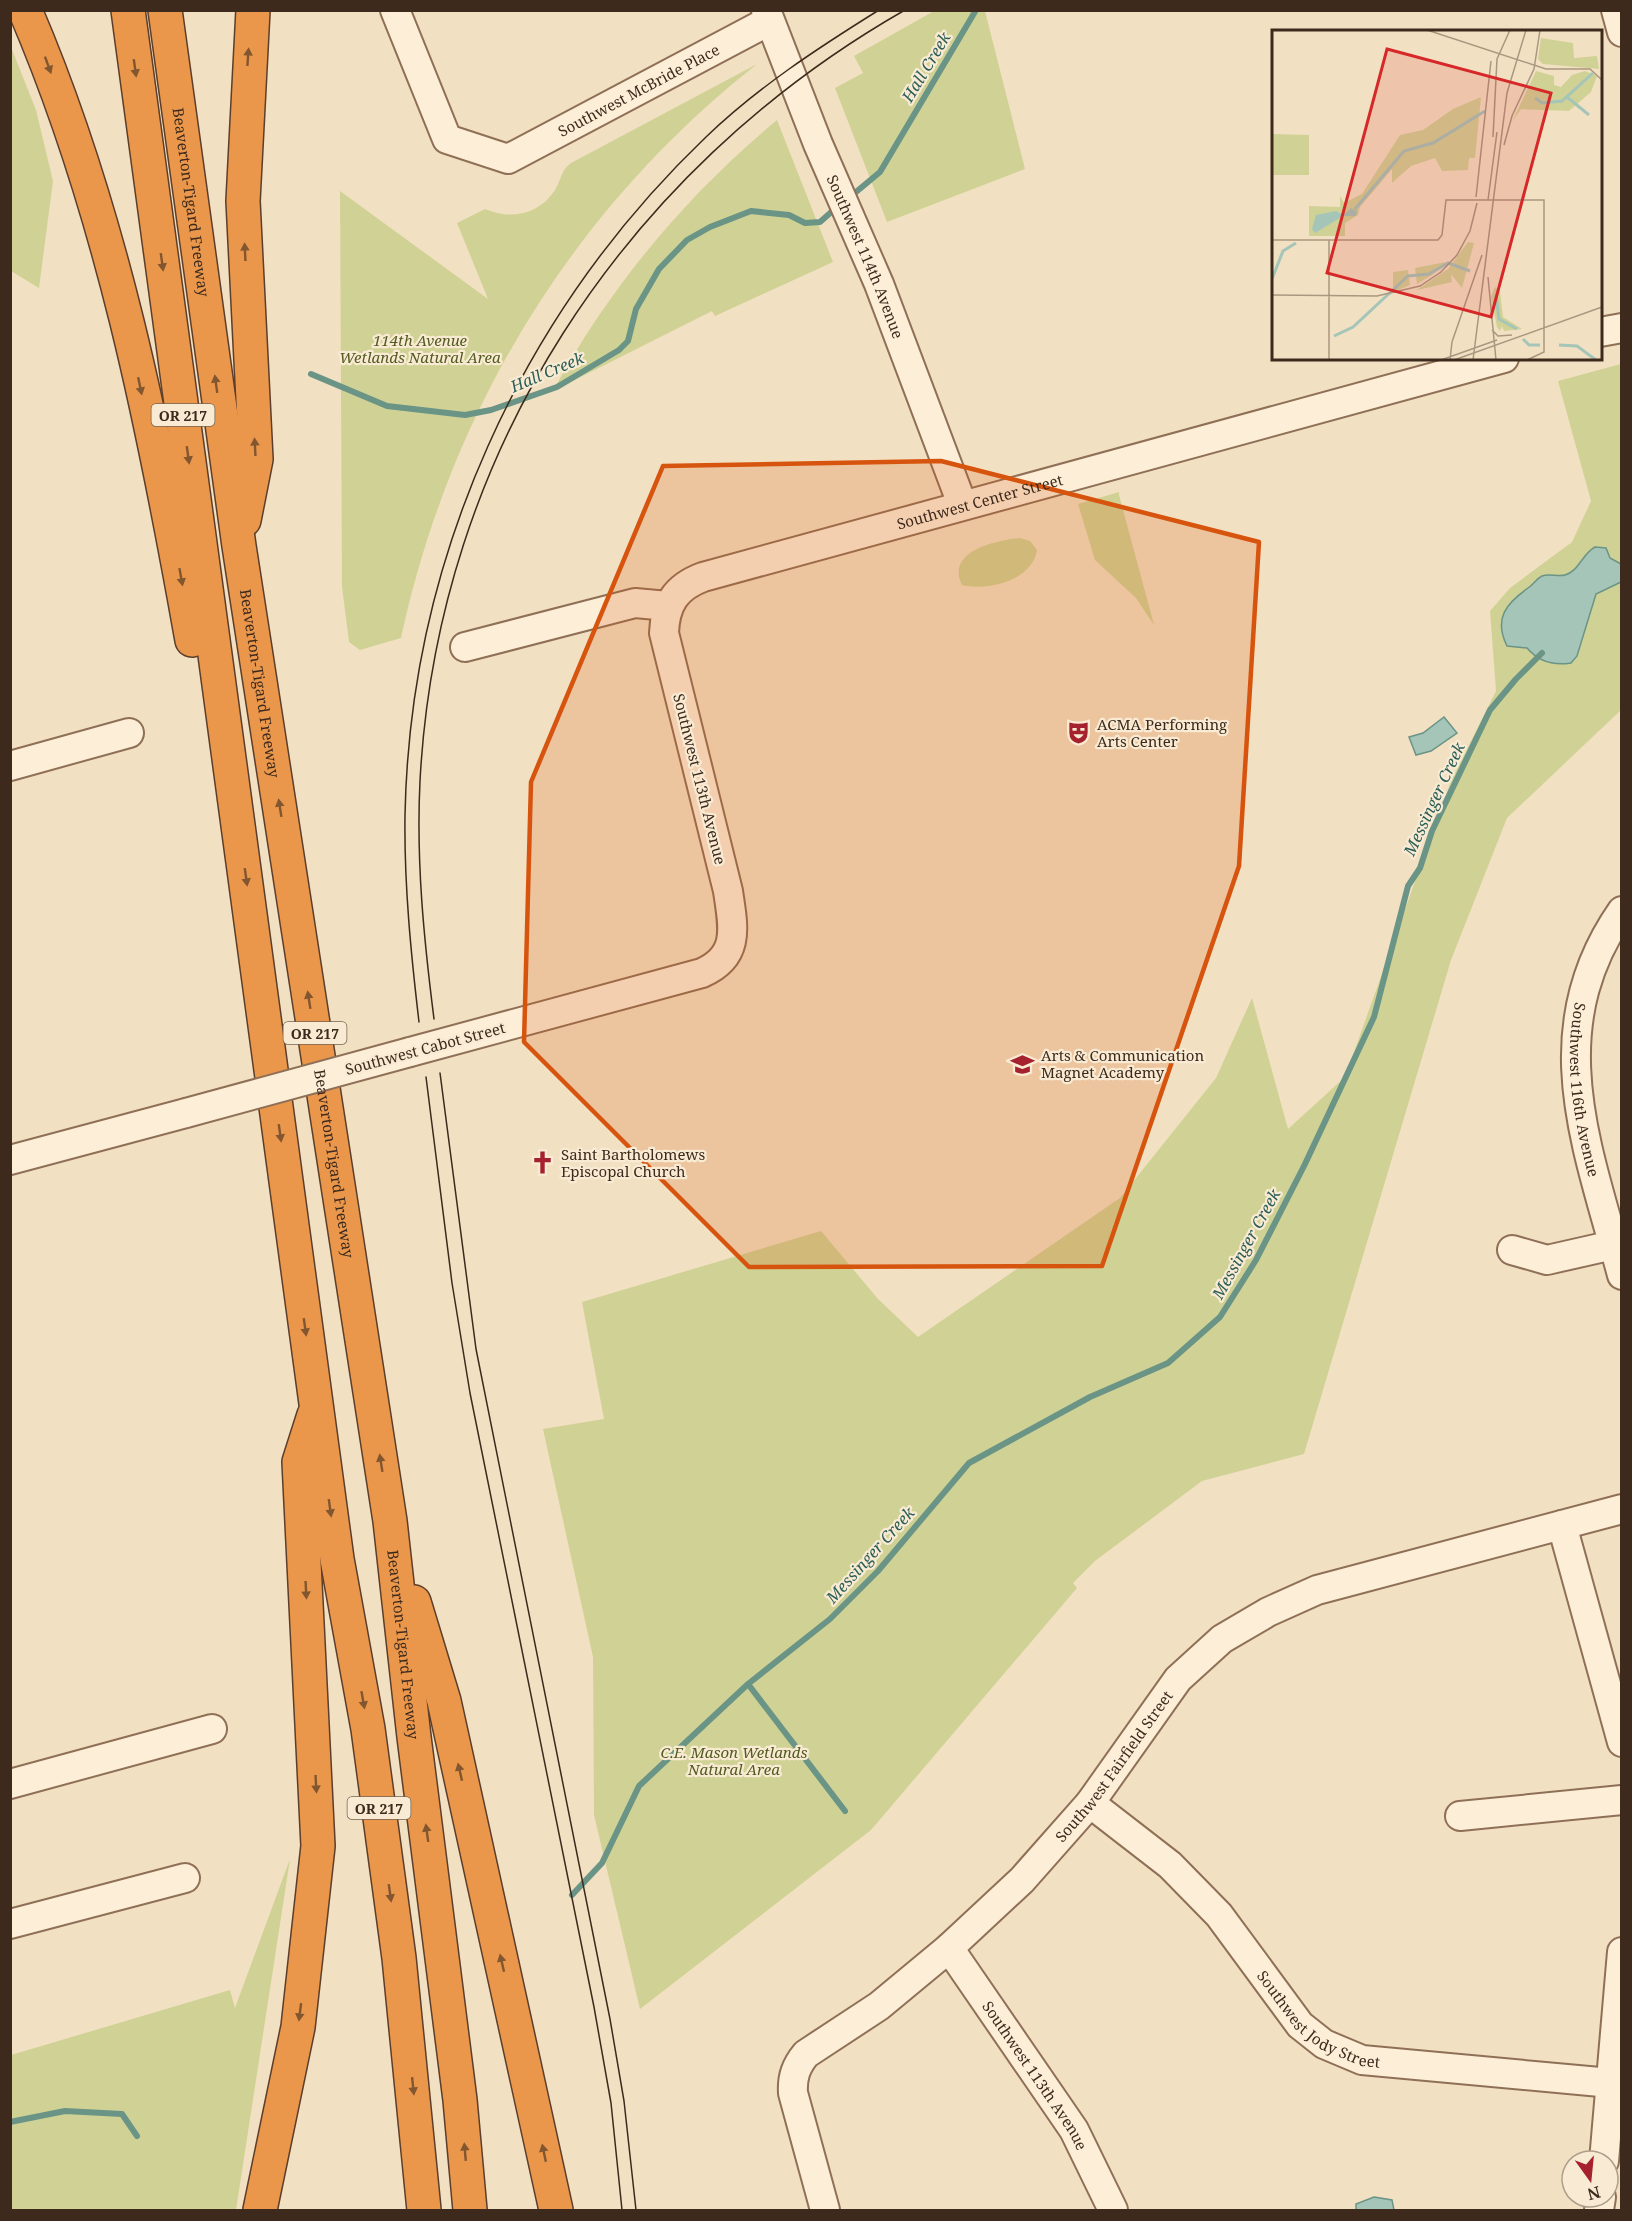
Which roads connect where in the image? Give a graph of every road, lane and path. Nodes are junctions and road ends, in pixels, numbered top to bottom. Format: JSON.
{"nodes":[{"id":1,"x":25,"y":10,"type":"edge"},
{"id":2,"x":128,"y":10,"type":"edge"},
{"id":3,"x":165,"y":10,"type":"edge"},
{"id":4,"x":253,"y":10,"type":"edge"},
{"id":5,"x":395,"y":10,"type":"edge"},
{"id":6,"x":1616,"y":10,"type":"edge"},
{"id":7,"x":768,"y":16,"type":"edge"},
{"id":8,"x":1622,"y":32,"type":"edge"},
{"id":9,"x":1622,"y":328,"type":"edge"},
{"id":10,"x":1602,"y":332,"type":"edge"},
{"id":11,"x":1497,"y":360,"type":"edge"},
{"id":12,"x":962,"y":504,"type":"junction"},
{"id":13,"x":239,"y":546,"type":"junction"},
{"id":14,"x":668,"y":606,"type":"junction"},
{"id":15,"x":465,"y":647,"type":"dead end"},
{"id":16,"x":129,"y":733,"type":"dead end"},
{"id":17,"x":10,"y":766,"type":"edge"},
{"id":18,"x":238,"y":819,"type":"junction"},
{"id":19,"x":1622,"y":910,"type":"edge"},
{"id":20,"x":727,"y":952,"type":"joint"},
{"id":21,"x":10,"y":1160,"type":"edge"},
{"id":22,"x":1617,"y":1244,"type":"edge"},
{"id":23,"x":1512,"y":1250,"type":"dead end"},
{"id":24,"x":1622,"y":1275,"type":"edge"},
{"id":25,"x":316,"y":1408,"type":"junction"},
{"id":26,"x":1622,"y":1509,"type":"edge"},
{"id":27,"x":390,"y":1521,"type":"junction"},
{"id":28,"x":1563,"y":1525,"type":"junction"},
{"id":29,"x":212,"y":1729,"type":"dead end"},
{"id":30,"x":1622,"y":1742,"type":"edge"},
{"id":31,"x":10,"y":1784,"type":"edge"},
{"id":32,"x":1622,"y":1800,"type":"edge"},
{"id":33,"x":1090,"y":1803,"type":"junction"},
{"id":34,"x":1460,"y":1816,"type":"dead end"},
{"id":35,"x":185,"y":1878,"type":"dead end"},
{"id":36,"x":10,"y":1924,"type":"edge"},
{"id":37,"x":949,"y":1948,"type":"junction"},
{"id":38,"x":1622,"y":1952,"type":"edge"},
{"id":39,"x":1616,"y":2083,"type":"edge"},
{"id":40,"x":1606,"y":2149,"type":"edge"},
{"id":41,"x":261,"y":2211,"type":"edge"},
{"id":42,"x":424,"y":2211,"type":"edge"},
{"id":43,"x":470,"y":2211,"type":"edge"},
{"id":44,"x":556,"y":2211,"type":"edge"},
{"id":45,"x":825,"y":2211,"type":"edge"},
{"id":46,"x":1113,"y":2211,"type":"edge"}],
"edges":[{"from":1,"to":18,"type":"highway","one_way":true},
{"from":2,"to":18,"type":"highway","number":"OR 217","one_way":true},
{"from":13,"to":3,"type":"highway","name":"Beaverton-Tigard Freeway","number":"OR 217","one_way":true},
{"from":13,"to":4,"type":"highway","one_way":true},
{"from":5,"to":7,"type":"street","name":"Southwest McBride Place"},
{"from":6,"to":8,"type":"street"},
{"from":7,"to":12,"type":"street","name":"Southwest 114th Avenue"},
{"from":9,"to":10,"type":"street"},
{"from":11,"to":12,"type":"street","name":"Southwest Center Street"},
{"from":12,"to":14,"type":"street","name":"Southwest Center Street"},
{"from":27,"to":13,"type":"highway","name":"Beaverton-Tigard Freeway","number":"OR 217","one_way":true},
{"from":14,"to":15,"type":"street"},
{"from":14,"to":20,"type":"street","name":"Southwest 113th Avenue"},
{"from":16,"to":17,"type":"street"},
{"from":18,"to":25,"type":"highway","number":"OR 217","one_way":true},
{"from":19,"to":22,"type":"street","name":"Southwest 116th Avenue"},
{"from":20,"to":21,"type":"street","name":"Southwest Cabot Street","bridge":true},
{"from":22,"to":23,"type":"street"},
{"from":22,"to":24,"type":"street","name":"Southwest 116th Avenue"},
{"from":25,"to":41,"type":"highway","one_way":true},
{"from":25,"to":42,"type":"highway","number":"OR 217","one_way":true},
{"from":26,"to":28,"type":"street","name":"Southwest Fairfield Street"},
{"from":43,"to":27,"type":"highway","name":"Beaverton-Tigard Freeway","number":"OR 217","one_way":true},
{"from":44,"to":27,"type":"highway","one_way":true},
{"from":28,"to":30,"type":"street"},
{"from":28,"to":33,"type":"street","name":"Southwest Fairfield Street"},
{"from":29,"to":31,"type":"street"},
{"from":32,"to":34,"type":"street"},
{"from":33,"to":37,"type":"street","name":"Southwest Fairfield Street"},
{"from":33,"to":39,"type":"street","name":"Southwest Jody Street"},
{"from":35,"to":36,"type":"street"},
{"from":37,"to":45,"type":"street","name":"Southwest Fairfield Street"},
{"from":37,"to":46,"type":"street","name":"Southwest 113th Avenue"},
{"from":38,"to":39,"type":"street"},
{"from":39,"to":40,"type":"street"}]}
